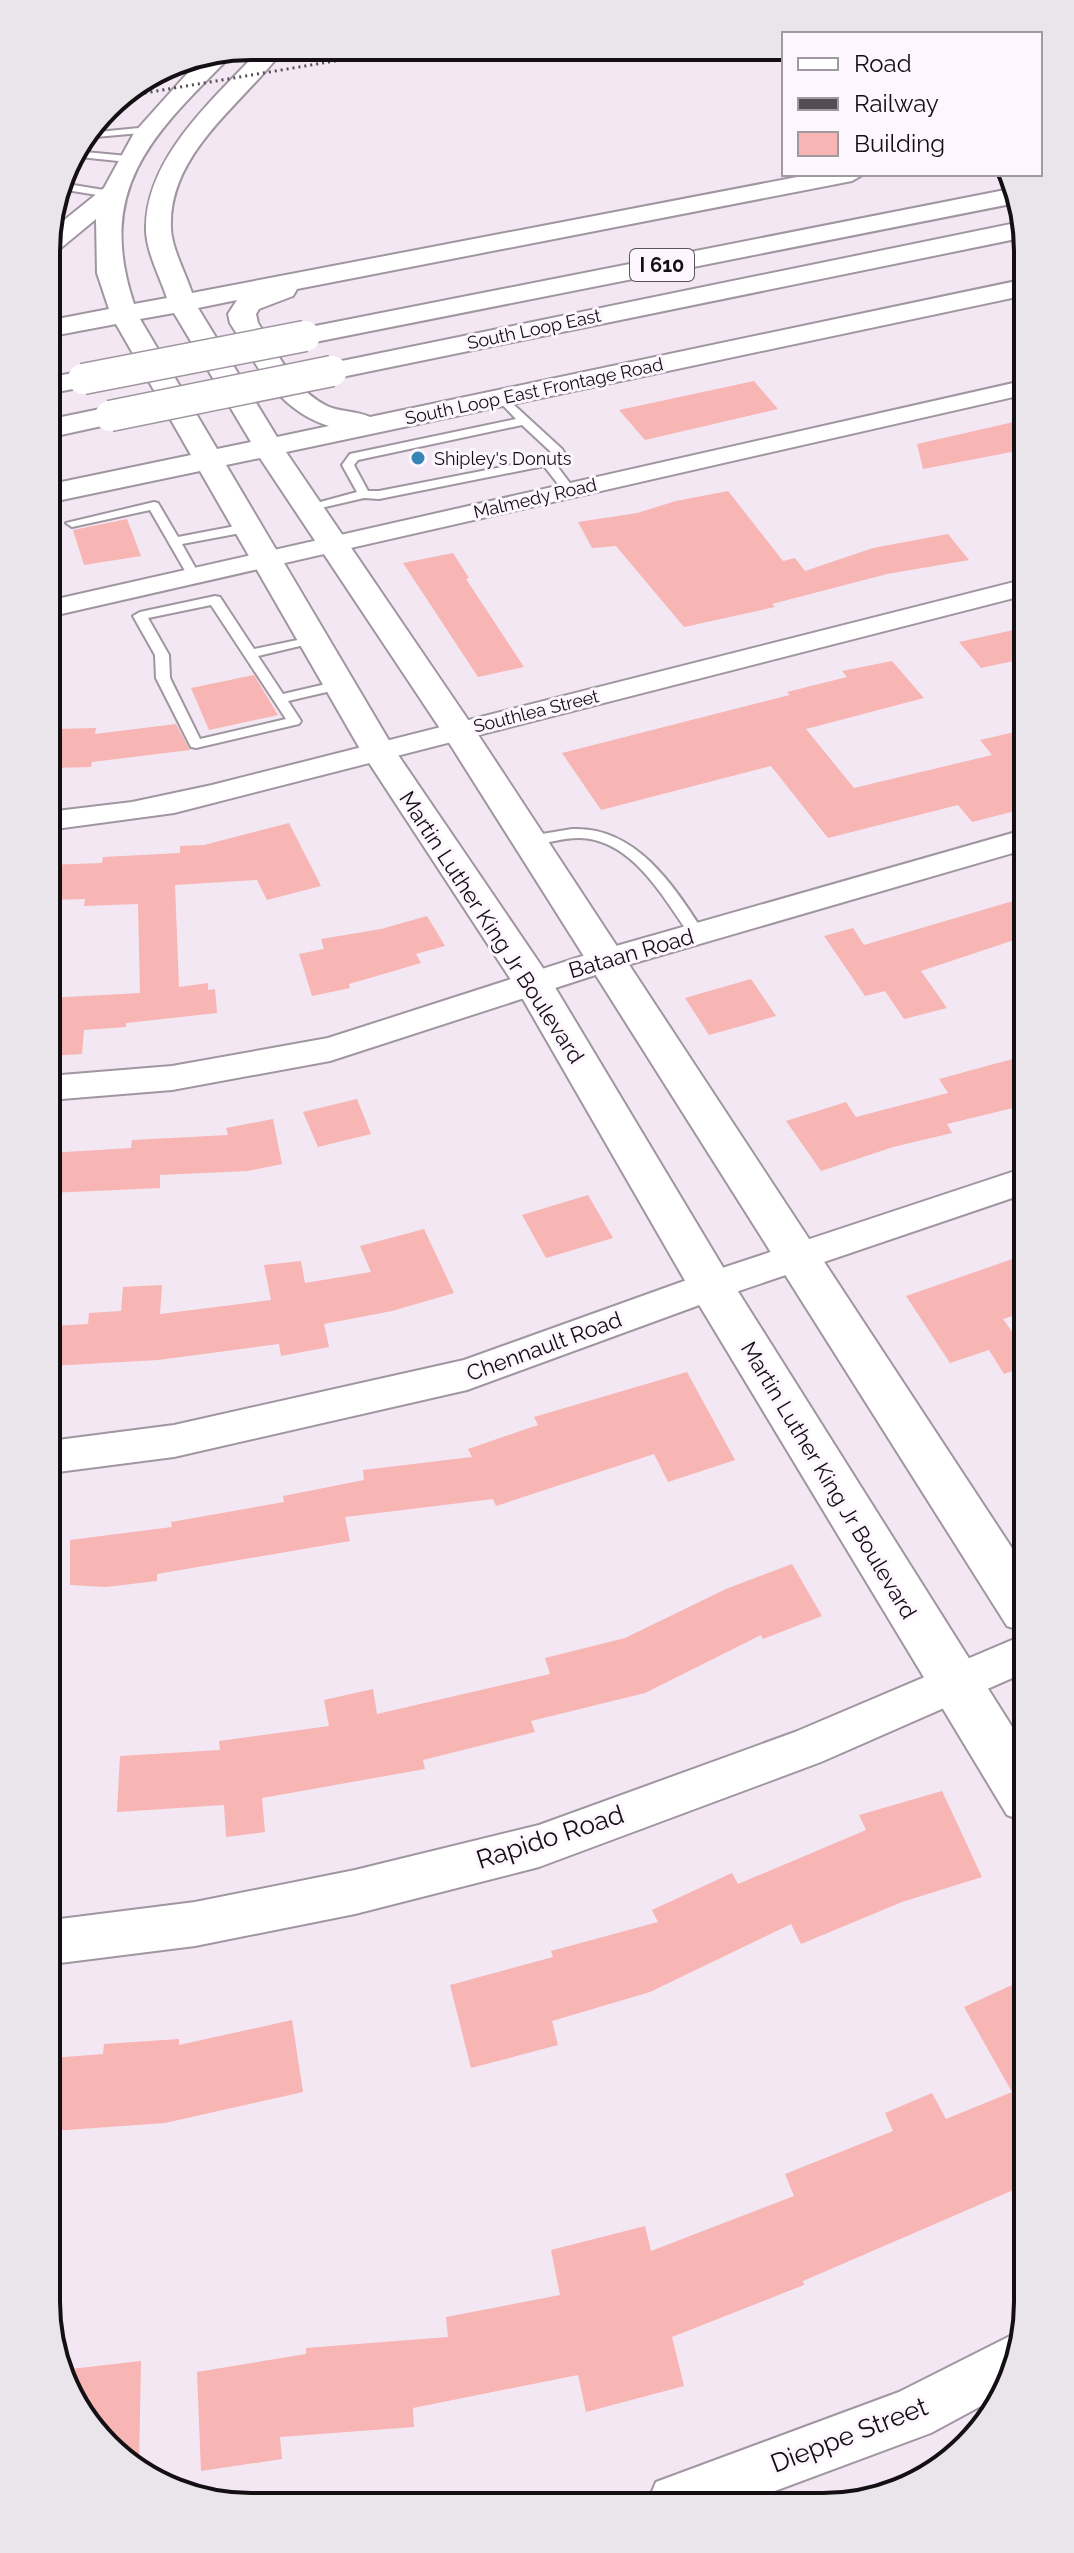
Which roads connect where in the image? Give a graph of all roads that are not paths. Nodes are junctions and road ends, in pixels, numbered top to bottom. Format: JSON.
{"nodes":[{"id":1,"x":262,"y":60,"type":"edge"},
{"id":2,"x":230,"y":61,"type":"edge"},
{"id":3,"x":209,"y":65,"type":"edge"},
{"id":4,"x":255,"y":67,"type":"junction"},
{"id":5,"x":149,"y":130,"type":"junction"},
{"id":6,"x":197,"y":134,"type":"junction"},
{"id":7,"x":100,"y":135,"type":"edge"},
{"id":8,"x":86,"y":155,"type":"edge"},
{"id":9,"x":128,"y":159,"type":"junction"},
{"id":10,"x":842,"y":176,"type":"edge"},
{"id":11,"x":72,"y":188,"type":"edge"},
{"id":12,"x":110,"y":194,"type":"junction"},
{"id":13,"x":1006,"y":198,"type":"edge"},
{"id":14,"x":63,"y":223,"type":"edge"},
{"id":15,"x":1012,"y":232,"type":"edge"},
{"id":16,"x":497,"y":242,"type":"junction"},
{"id":17,"x":1014,"y":289,"type":"edge"},
{"id":18,"x":182,"y":303,"type":"junction"},
{"id":19,"x":124,"y":315,"type":"junction"},
{"id":20,"x":60,"y":327,"type":"edge"},
{"id":21,"x":60,"y":383,"type":"edge"},
{"id":22,"x":1014,"y":390,"type":"edge"},
{"id":23,"x":502,"y":398,"type":"junction"},
{"id":24,"x":522,"y":421,"type":"junction"},
{"id":25,"x":381,"y":423,"type":"junction"},
{"id":26,"x":60,"y":426,"type":"edge"},
{"id":27,"x":269,"y":447,"type":"junction"},
{"id":28,"x":206,"y":461,"type":"junction"},
{"id":29,"x":547,"y":462,"type":"junction"},
{"id":30,"x":569,"y":490,"type":"junction"},
{"id":31,"x":60,"y":491,"type":"edge"},
{"id":32,"x":364,"y":494,"type":"junction"},
{"id":33,"x":308,"y":507,"type":"junction"},
{"id":34,"x":72,"y":523,"type":"dead end"},
{"id":35,"x":174,"y":542,"type":"junction"},
{"id":36,"x":256,"y":544,"type":"junction"},
{"id":37,"x":332,"y":544,"type":"junction"},
{"id":38,"x":194,"y":576,"type":"junction"},
{"id":39,"x":141,"y":588,"type":"junction"},
{"id":40,"x":1014,"y":590,"type":"edge"},
{"id":41,"x":60,"y":606,"type":"edge"},
{"id":42,"x":153,"y":613,"type":"junction"},
{"id":43,"x":312,"y":639,"type":"junction"},
{"id":44,"x":250,"y":654,"type":"junction"},
{"id":45,"x":339,"y":685,"type":"junction"},
{"id":46,"x":280,"y":699,"type":"junction"},
{"id":47,"x":458,"y":730,"type":"junction"},
{"id":48,"x":377,"y":749,"type":"junction"},
{"id":49,"x":60,"y":820,"type":"edge"},
{"id":50,"x":530,"y":841,"type":"junction"},
{"id":51,"x":1014,"y":843,"type":"edge"},
{"id":52,"x":697,"y":934,"type":"junction"},
{"id":53,"x":606,"y":960,"type":"junction"},
{"id":54,"x":533,"y":983,"type":"junction"},
{"id":55,"x":60,"y":1087,"type":"edge"},
{"id":56,"x":1014,"y":1184,"type":"edge"},
{"id":57,"x":799,"y":1258,"type":"junction"},
{"id":58,"x":711,"y":1286,"type":"junction"},
{"id":59,"x":60,"y":1456,"type":"edge"},
{"id":60,"x":1014,"y":1593,"type":"edge"},
{"id":61,"x":1014,"y":1657,"type":"edge"},
{"id":62,"x":954,"y":1683,"type":"junction"},
{"id":63,"x":1014,"y":1778,"type":"edge"},
{"id":64,"x":60,"y":1941,"type":"edge"},
{"id":65,"x":1002,"y":2366,"type":"edge"},
{"id":66,"x":697,"y":2493,"type":"edge"}],
"edges":[{"from":1,"to":4,"type":"main road"},
{"from":2,"to":4,"type":"main road"},
{"from":3,"to":5,"type":"main road","name":"Martin Luther King Jr Boulevard"},
{"from":4,"to":6,"type":"main road"},
{"from":5,"to":6,"type":"main road"},
{"from":5,"to":7,"type":"lane"},
{"from":5,"to":9,"type":"main road","name":"Martin Luther King Jr Boulevard"},
{"from":6,"to":18,"type":"main road"},
{"from":8,"to":9,"type":"lane"},
{"from":9,"to":12,"type":"main road","name":"Martin Luther King Jr Boulevard"},
{"from":10,"to":16,"type":"main road"},
{"from":11,"to":12,"type":"lane"},
{"from":12,"to":14,"type":"main road"},
{"from":12,"to":19,"type":"main road","name":"Martin Luther King Jr Boulevard"},
{"from":13,"to":21,"type":"main road","name":"South Loop East","number":"I 610","bridge":true},
{"from":15,"to":26,"type":"main road","name":"South Loop East","number":"I 610","bridge":true},
{"from":16,"to":18,"type":"main road"},
{"from":16,"to":25,"type":"main road"},
{"from":17,"to":23,"type":"main road","name":"South Loop East Frontage Road"},
{"from":18,"to":19,"type":"main road"},
{"from":18,"to":27,"type":"main road"},
{"from":19,"to":20,"type":"main road"},
{"from":19,"to":28,"type":"main road","name":"Martin Luther King Jr Boulevard"},
{"from":22,"to":30,"type":"street","name":"Malmedy Road"},
{"from":23,"to":24,"type":"lane"},
{"from":23,"to":25,"type":"main road","name":"South Loop East Frontage Road"},
{"from":24,"to":29,"type":"lane"},
{"from":24,"to":32,"type":"lane"},
{"from":25,"to":27,"type":"main road","name":"South Loop East Frontage Road"},
{"from":27,"to":28,"type":"main road","name":"South Loop East Frontage Road"},
{"from":27,"to":33,"type":"main road"},
{"from":28,"to":31,"type":"main road","name":"South Loop East Frontage Road"},
{"from":28,"to":36,"type":"main road","name":"Martin Luther King Jr Boulevard"},
{"from":29,"to":30,"type":"lane"},
{"from":29,"to":32,"type":"lane"},
{"from":30,"to":37,"type":"street","name":"Malmedy Road"},
{"from":32,"to":33,"type":"lane"},
{"from":33,"to":37,"type":"main road"},
{"from":34,"to":35,"type":"lane"},
{"from":35,"to":36,"type":"lane"},
{"from":35,"to":38,"type":"lane"},
{"from":36,"to":37,"type":"street","name":"Malmedy Road"},
{"from":36,"to":38,"type":"street","name":"Malmedy Road"},
{"from":36,"to":43,"type":"main road","name":"Martin Luther King Jr Boulevard"},
{"from":37,"to":47,"type":"main road"},
{"from":38,"to":39,"type":"street","name":"Malmedy Road"},
{"from":39,"to":41,"type":"street","name":"Malmedy Road"},
{"from":39,"to":42,"type":"lane"},
{"from":40,"to":47,"type":"street","name":"Southlea Street"},
{"from":42,"to":44,"type":"lane"},
{"from":42,"to":46,"type":"lane"},
{"from":43,"to":44,"type":"lane"},
{"from":43,"to":45,"type":"main road","name":"Martin Luther King Jr Boulevard"},
{"from":44,"to":46,"type":"lane"},
{"from":45,"to":46,"type":"lane"},
{"from":45,"to":48,"type":"main road","name":"Martin Luther King Jr Boulevard"},
{"from":47,"to":48,"type":"street","name":"Southlea Street"},
{"from":47,"to":50,"type":"main road"},
{"from":48,"to":49,"type":"street","name":"Southlea Street"},
{"from":48,"to":54,"type":"main road","name":"Martin Luther King Jr Boulevard"},
{"from":50,"to":52,"type":"lane"},
{"from":50,"to":53,"type":"main road"},
{"from":51,"to":52,"type":"street","name":"Bataan Road"},
{"from":52,"to":53,"type":"street","name":"Bataan Road"},
{"from":53,"to":54,"type":"street","name":"Bataan Road"},
{"from":53,"to":57,"type":"main road"},
{"from":54,"to":55,"type":"street","name":"Bataan Road"},
{"from":54,"to":58,"type":"main road","name":"Martin Luther King Jr Boulevard"},
{"from":56,"to":57,"type":"street","name":"Chennault Road"},
{"from":57,"to":58,"type":"street","name":"Chennault Road"},
{"from":57,"to":60,"type":"main road"},
{"from":58,"to":59,"type":"street","name":"Chennault Road"},
{"from":58,"to":62,"type":"main road","name":"Martin Luther King Jr Boulevard"},
{"from":61,"to":62,"type":"street","name":"Rapido Road"},
{"from":62,"to":63,"type":"main road","name":"Martin Luther King Jr Boulevard"},
{"from":62,"to":64,"type":"street","name":"Rapido Road"},
{"from":65,"to":66,"type":"street","name":"Dieppe Street"}]}
